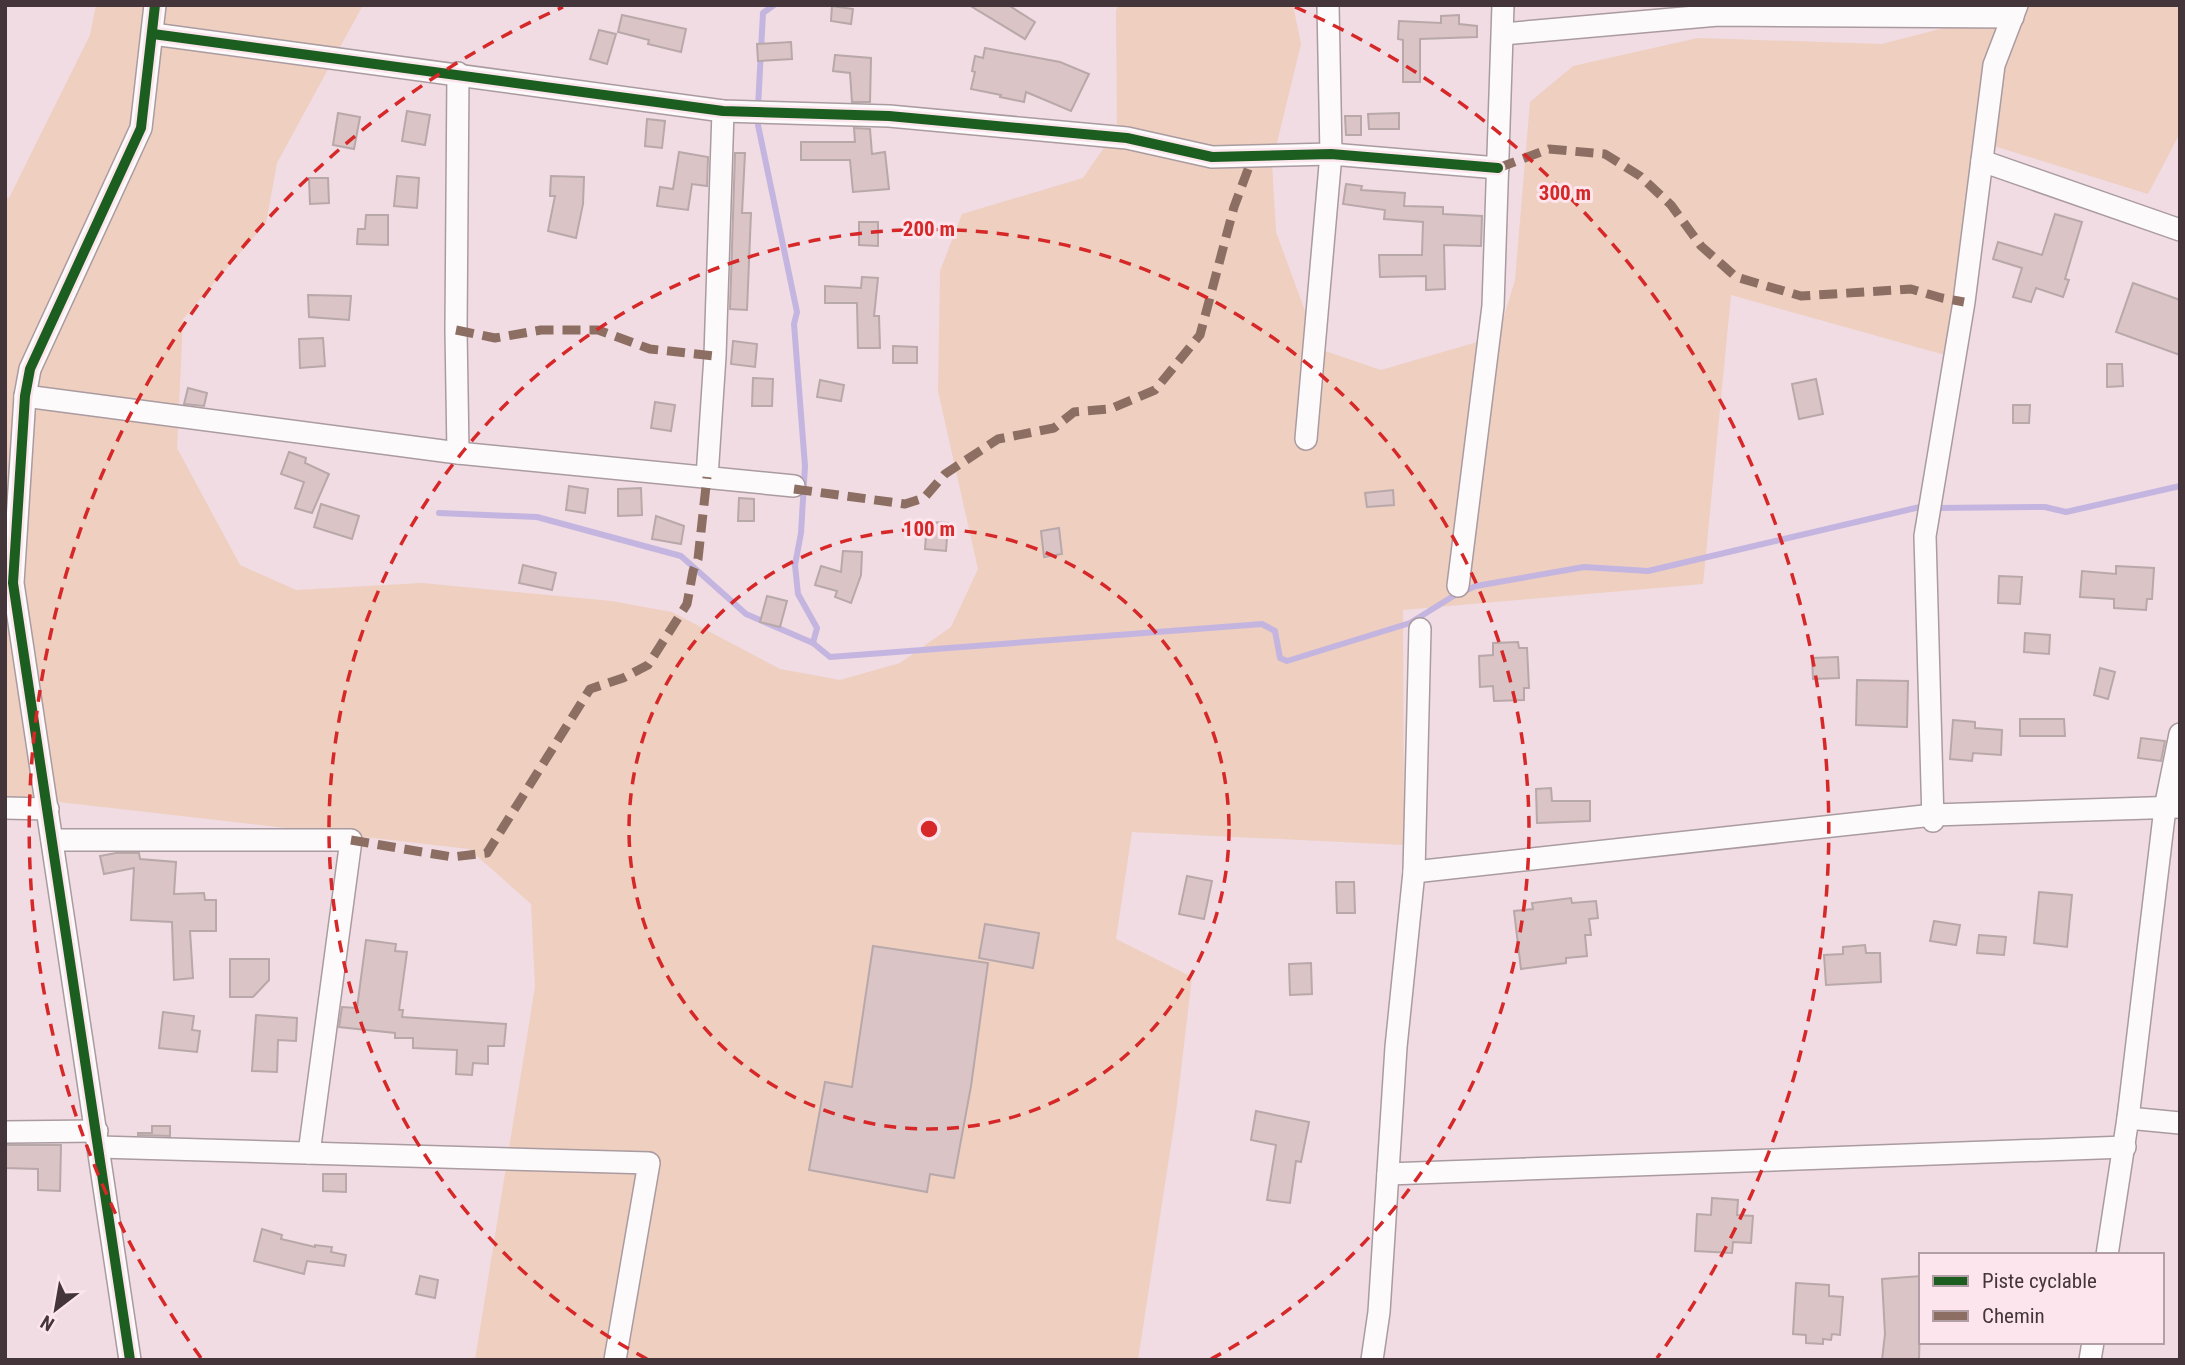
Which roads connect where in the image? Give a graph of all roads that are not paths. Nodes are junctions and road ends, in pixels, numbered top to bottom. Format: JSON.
{"nodes":[{"id":1,"x":155,"y":5,"type":"edge"},
{"id":2,"x":1328,"y":5,"type":"edge"},
{"id":3,"x":1503,"y":5,"type":"edge"},
{"id":4,"x":1715,"y":10,"type":"edge"},
{"id":5,"x":2015,"y":11,"type":"edge"},
{"id":6,"x":153,"y":34,"type":"junction"},
{"id":7,"x":1503,"y":34,"type":"junction"},
{"id":8,"x":458,"y":73,"type":"junction"},
{"id":9,"x":723,"y":111,"type":"junction"},
{"id":10,"x":1331,"y":154,"type":"junction"},
{"id":11,"x":1982,"y":161,"type":"junction"},
{"id":12,"x":1498,"y":168,"type":"junction"},
{"id":13,"x":2180,"y":230,"type":"edge"},
{"id":14,"x":24,"y":396,"type":"junction"},
{"id":15,"x":1306,"y":439,"type":"dead end"},
{"id":16,"x":458,"y":453,"type":"junction"},
{"id":17,"x":707,"y":477,"type":"junction"},
{"id":18,"x":794,"y":486,"type":"dead end"},
{"id":19,"x":9,"y":584,"type":"edge"},
{"id":20,"x":1458,"y":586,"type":"dead end"},
{"id":21,"x":1420,"y":629,"type":"dead end"},
{"id":22,"x":2180,"y":734,"type":"edge"},
{"id":23,"x":5,"y":808,"type":"edge"},
{"id":24,"x":2172,"y":808,"type":"edge"},
{"id":25,"x":48,"y":809,"type":"junction"},
{"id":26,"x":1933,"y":818,"type":"junction"},
{"id":27,"x":52,"y":840,"type":"junction"},
{"id":28,"x":1414,"y":872,"type":"junction"},
{"id":29,"x":2129,"y":1118,"type":"junction"},
{"id":30,"x":2180,"y":1123,"type":"edge"},
{"id":31,"x":5,"y":1132,"type":"edge"},
{"id":32,"x":98,"y":1139,"type":"junction"},
{"id":33,"x":2125,"y":1147,"type":"junction"},
{"id":34,"x":309,"y":1153,"type":"junction"},
{"id":35,"x":1388,"y":1174,"type":"junction"},
{"id":36,"x":2107,"y":1253,"type":"edge"},
{"id":37,"x":130,"y":1360,"type":"edge"},
{"id":38,"x":615,"y":1360,"type":"edge"},
{"id":39,"x":1372,"y":1360,"type":"edge"}],
"edges":[{"from":1,"to":6,"type":"street"},
{"from":2,"to":10,"type":"street"},
{"from":3,"to":7,"type":"street"},
{"from":4,"to":5,"type":"street"},
{"from":4,"to":7,"type":"street"},
{"from":5,"to":11,"type":"street"},
{"from":6,"to":8,"type":"street"},
{"from":6,"to":14,"type":"street"},
{"from":7,"to":12,"type":"street"},
{"from":8,"to":9,"type":"street"},
{"from":8,"to":16,"type":"street"},
{"from":9,"to":10,"type":"street"},
{"from":9,"to":17,"type":"street"},
{"from":10,"to":12,"type":"street"},
{"from":10,"to":15,"type":"street"},
{"from":11,"to":13,"type":"street"},
{"from":11,"to":26,"type":"street"},
{"from":12,"to":20,"type":"street"},
{"from":14,"to":16,"type":"street"},
{"from":14,"to":19,"type":"street"},
{"from":16,"to":17,"type":"street"},
{"from":17,"to":18,"type":"street"},
{"from":19,"to":25,"type":"street"},
{"from":21,"to":28,"type":"street"},
{"from":22,"to":24,"type":"street"},
{"from":23,"to":25,"type":"street"},
{"from":24,"to":26,"type":"street"},
{"from":24,"to":29,"type":"street"},
{"from":25,"to":27,"type":"street"},
{"from":26,"to":28,"type":"street"},
{"from":27,"to":32,"type":"street"},
{"from":27,"to":34,"type":"street"},
{"from":28,"to":35,"type":"street"},
{"from":29,"to":30,"type":"street"},
{"from":29,"to":33,"type":"street"},
{"from":31,"to":32,"type":"street"},
{"from":32,"to":34,"type":"street"},
{"from":32,"to":37,"type":"street"},
{"from":33,"to":35,"type":"street"},
{"from":33,"to":36,"type":"street"},
{"from":34,"to":38,"type":"street"},
{"from":35,"to":39,"type":"street"}]}
